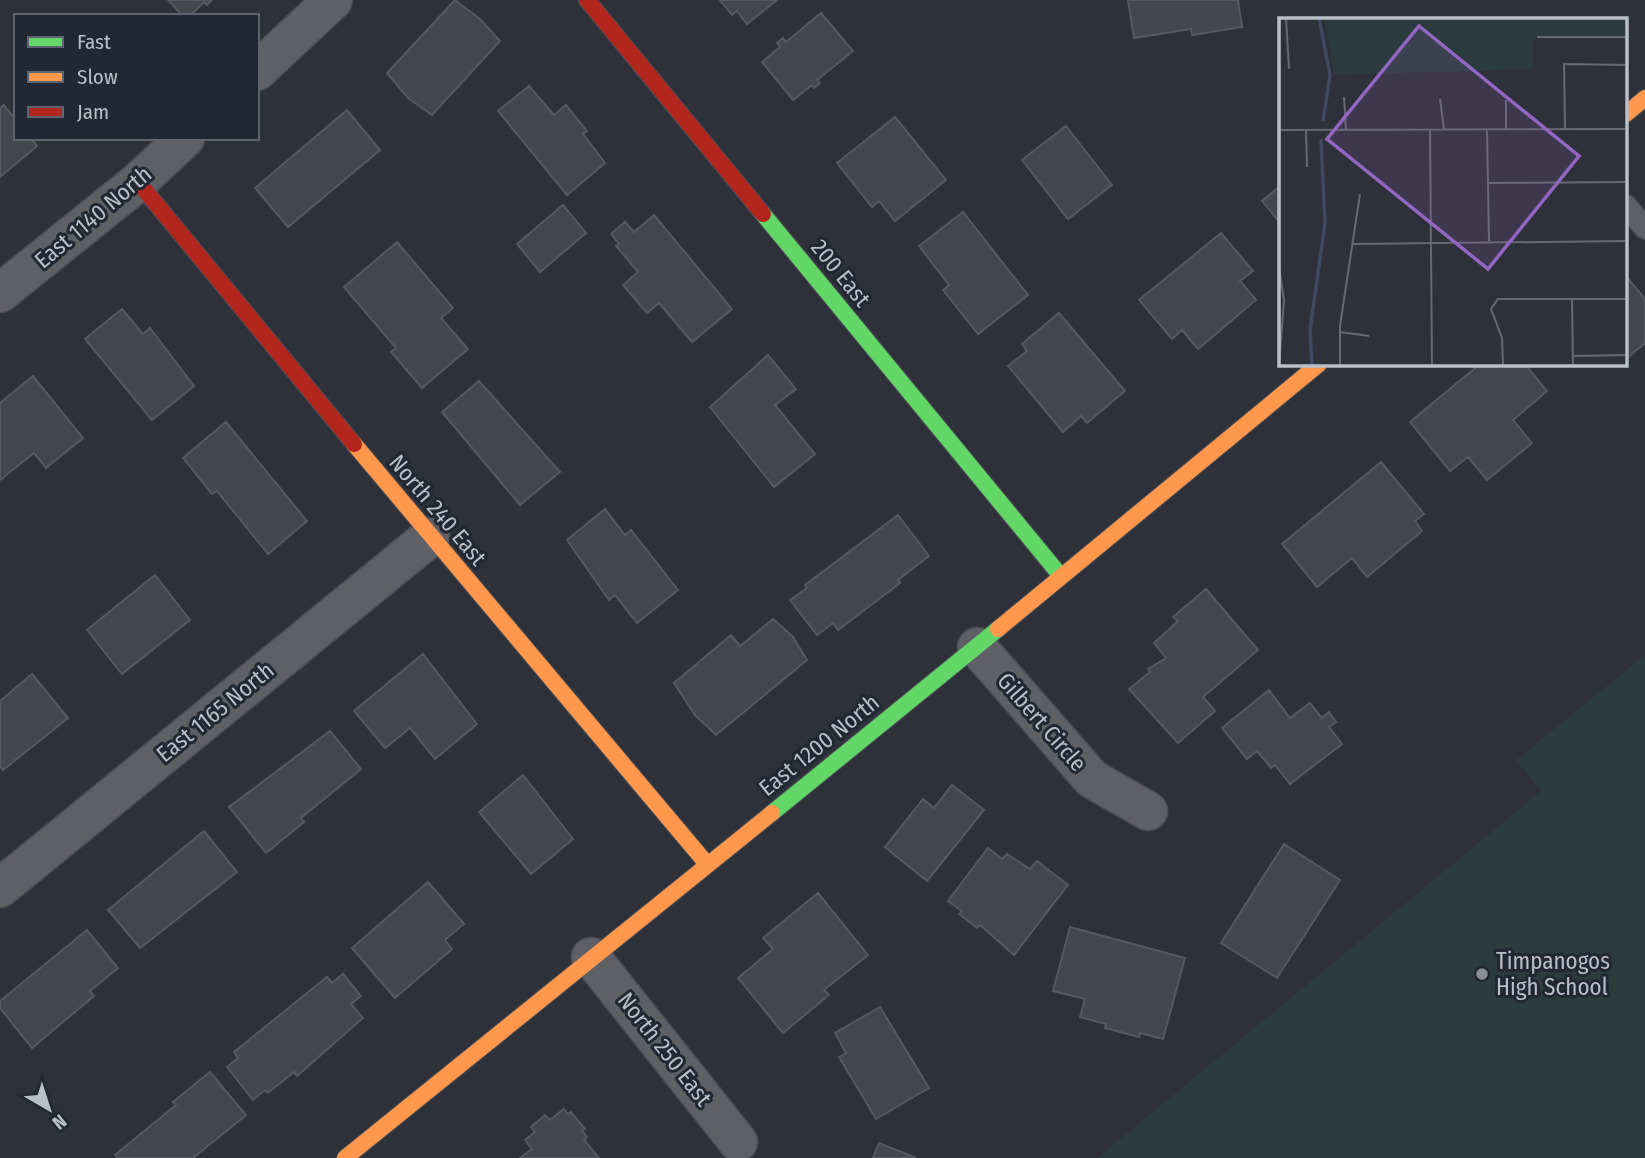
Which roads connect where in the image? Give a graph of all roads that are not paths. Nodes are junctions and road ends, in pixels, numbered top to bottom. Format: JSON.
{"nodes":[{"id":1,"x":333,"y":0,"type":"edge"},
{"id":2,"x":587,"y":0,"type":"edge"},
{"id":3,"x":259,"y":69,"type":"edge"},
{"id":4,"x":1645,"y":98,"type":"edge"},
{"id":5,"x":1628,"y":112,"type":"edge"},
{"id":6,"x":183,"y":140,"type":"edge"},
{"id":7,"x":138,"y":182,"type":"junction"},
{"id":8,"x":1628,"y":208,"type":"edge"},
{"id":9,"x":1645,"y":228,"type":"edge"},
{"id":10,"x":0,"y":293,"type":"edge"},
{"id":11,"x":1318,"y":366,"type":"edge"},
{"id":12,"x":430,"y":537,"type":"junction"},
{"id":13,"x":1060,"y":575,"type":"junction"},
{"id":14,"x":977,"y":647,"type":"junction"},
{"id":15,"x":1148,"y":811,"type":"dead end"},
{"id":16,"x":707,"y":864,"type":"junction"},
{"id":17,"x":0,"y":888,"type":"edge"},
{"id":18,"x":591,"y":957,"type":"junction"},
{"id":19,"x":738,"y":1142,"type":"dead end"},
{"id":20,"x":345,"y":1158,"type":"edge"}],
"edges":[{"from":1,"to":3,"type":"street"},
{"from":2,"to":13,"type":"street","name":"200 East"},
{"from":4,"to":5,"type":"street"},
{"from":6,"to":7,"type":"street","name":"East 1140 North"},
{"from":7,"to":10,"type":"street","name":"East 1140 North"},
{"from":7,"to":12,"type":"street","name":"North 240 East"},
{"from":8,"to":9,"type":"lane"},
{"from":11,"to":13,"type":"street","name":"East 1200 North"},
{"from":12,"to":16,"type":"street","name":"North 240 East"},
{"from":12,"to":17,"type":"street","name":"East 1165 North"},
{"from":13,"to":14,"type":"street","name":"East 1200 North"},
{"from":14,"to":15,"type":"street","name":"Gilbert Circle"},
{"from":14,"to":16,"type":"street","name":"East 1200 North"},
{"from":16,"to":18,"type":"street","name":"East 1200 North"},
{"from":18,"to":19,"type":"street","name":"North 250 East"},
{"from":18,"to":20,"type":"street","name":"East 1200 North"}]}
